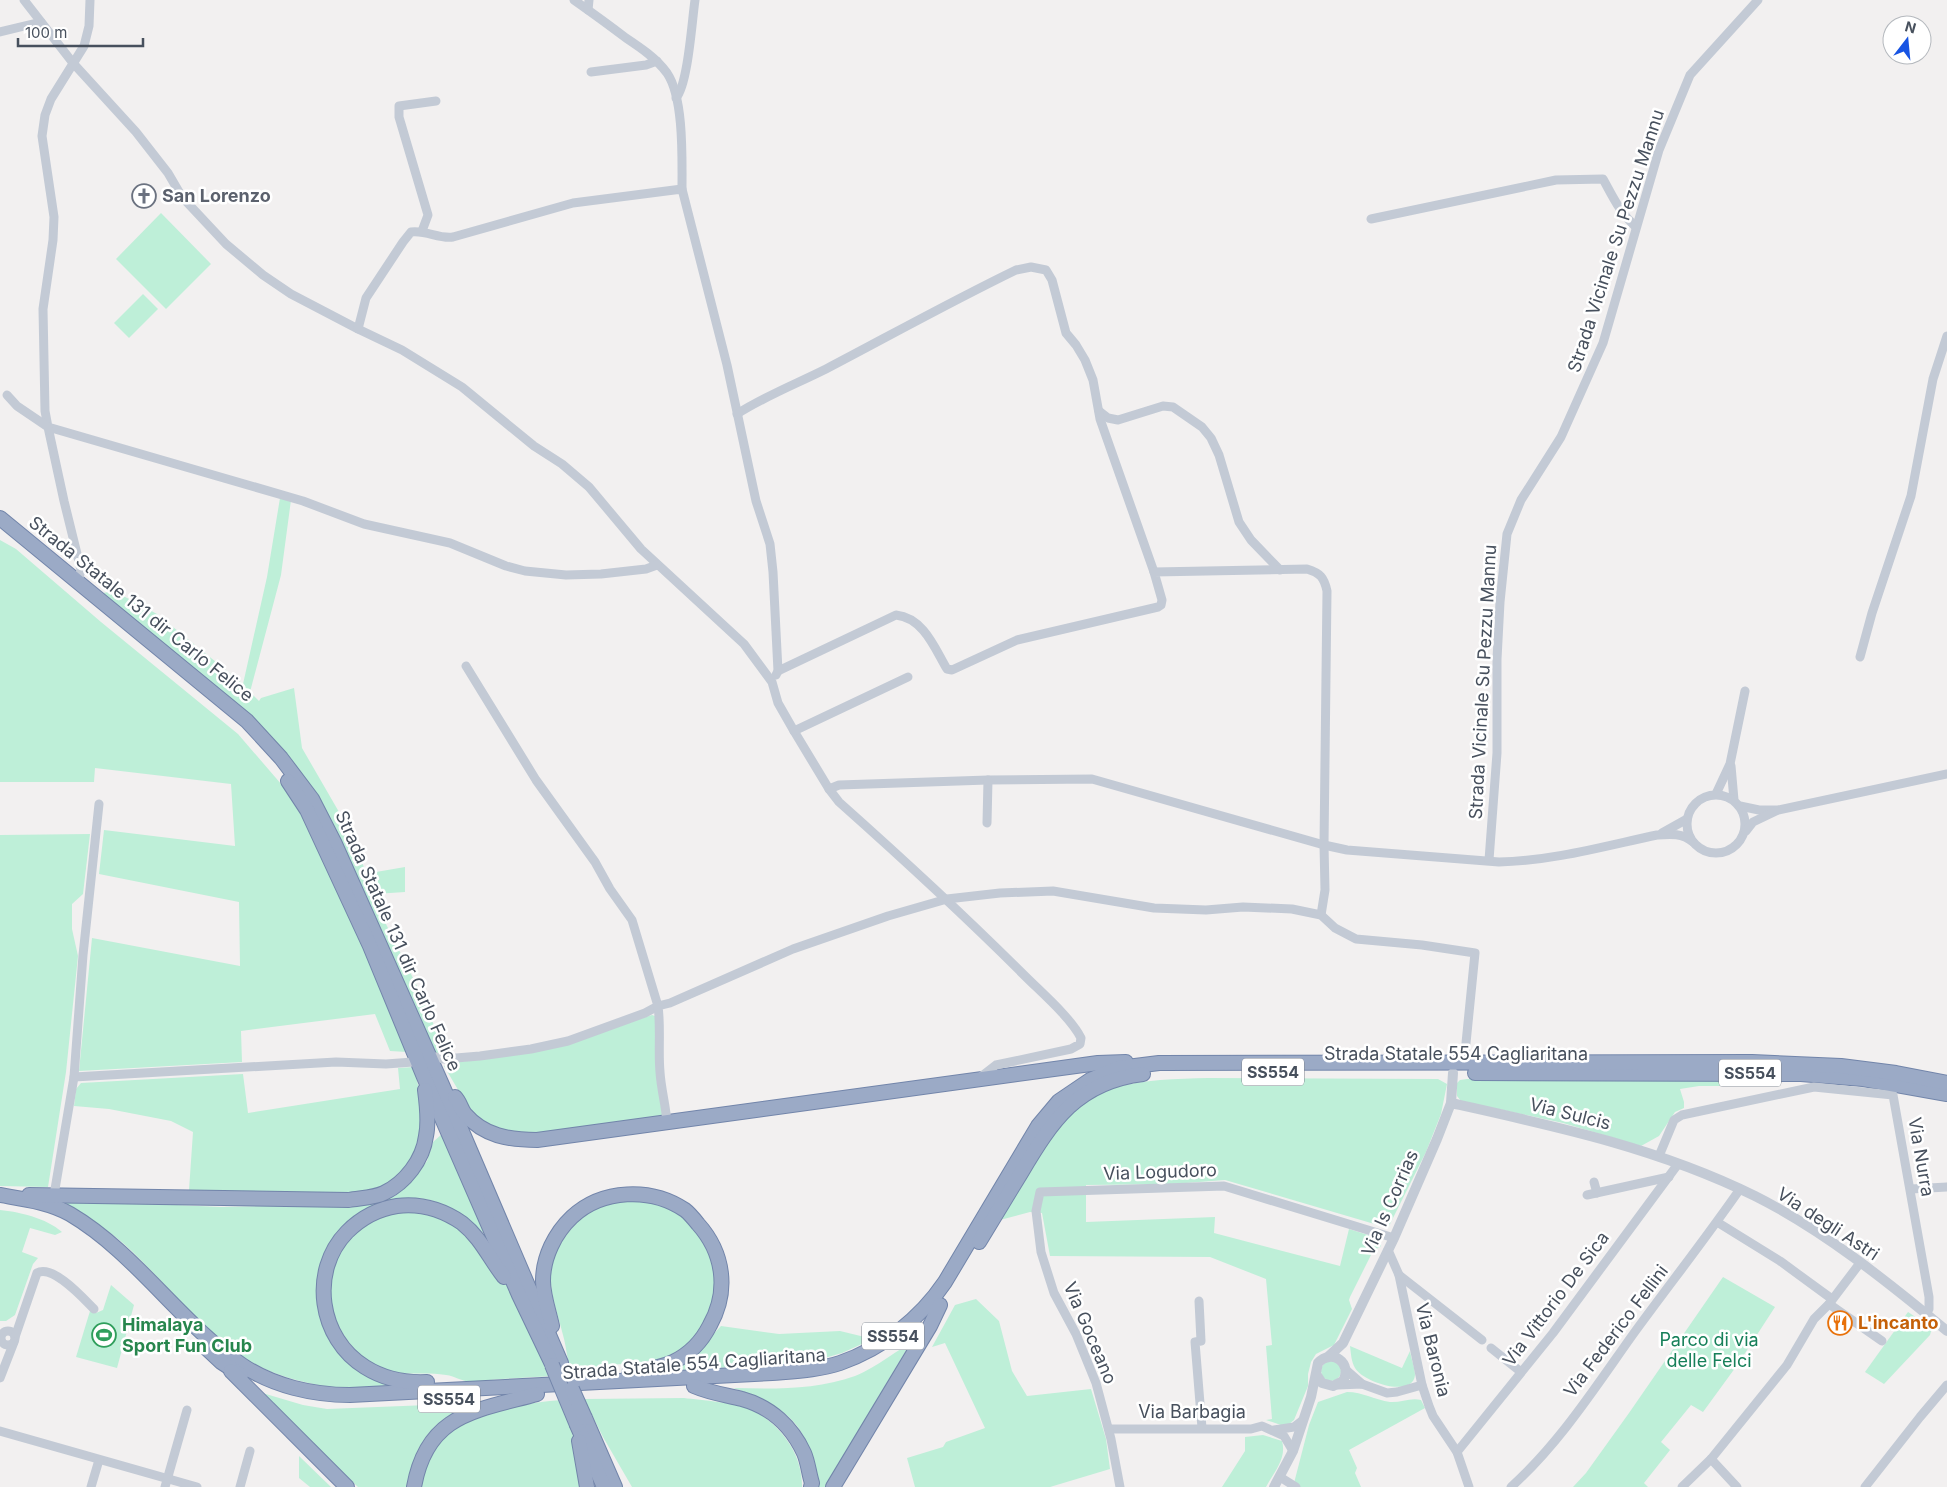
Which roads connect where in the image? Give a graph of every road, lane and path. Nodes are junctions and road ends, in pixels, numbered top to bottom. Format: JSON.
{"nodes":[{"id":1,"x":24,"y":0,"type":"edge"},
{"id":2,"x":90,"y":0,"type":"edge"},
{"id":3,"x":574,"y":0,"type":"edge"},
{"id":4,"x":589,"y":0,"type":"edge"},
{"id":5,"x":695,"y":0,"type":"edge"},
{"id":6,"x":1758,"y":0,"type":"edge"},
{"id":7,"x":588,"y":10,"type":"junction"},
{"id":8,"x":41,"y":22,"type":"junction"},
{"id":9,"x":0,"y":32,"type":"edge"},
{"id":10,"x":657,"y":61,"type":"junction"},
{"id":11,"x":73,"y":63,"type":"junction"},
{"id":12,"x":591,"y":72,"type":"dead end"},
{"id":13,"x":676,"y":98,"type":"junction"},
{"id":14,"x":436,"y":101,"type":"dead end"},
{"id":15,"x":682,"y":189,"type":"junction"},
{"id":16,"x":1371,"y":219,"type":"dead end"},
{"id":17,"x":1636,"y":227,"type":"junction"},
{"id":18,"x":422,"y":231,"type":"junction"},
{"id":19,"x":358,"y":329,"type":"junction"},
{"id":20,"x":1947,"y":336,"type":"edge"},
{"id":21,"x":6,"y":395,"type":"dead end"},
{"id":22,"x":1099,"y":411,"type":"junction"},
{"id":23,"x":737,"y":414,"type":"junction"},
{"id":24,"x":48,"y":427,"type":"junction"},
{"id":25,"x":0,"y":518,"type":"edge"},
{"id":26,"x":0,"y":529,"type":"edge"},
{"id":27,"x":657,"y":565,"type":"junction"},
{"id":28,"x":1280,"y":570,"type":"junction"},
{"id":29,"x":1154,"y":572,"type":"junction"},
{"id":30,"x":78,"y":581,"type":"junction"},
{"id":31,"x":1860,"y":657,"type":"dead end"},
{"id":32,"x":466,"y":666,"type":"dead end"},
{"id":33,"x":778,"y":671,"type":"junction"},
{"id":34,"x":908,"y":677,"type":"dead end"},
{"id":35,"x":772,"y":682,"type":"junction"},
{"id":36,"x":1745,"y":691,"type":"dead end"},
{"id":37,"x":794,"y":731,"type":"junction"},
{"id":38,"x":1730,"y":764,"type":"junction"},
{"id":39,"x":1947,"y":774,"type":"edge"},
{"id":40,"x":988,"y":780,"type":"junction"},
{"id":41,"x":829,"y":789,"type":"junction"},
{"id":42,"x":1716,"y":794,"type":"junction"},
{"id":43,"x":1737,"y":803,"type":"junction"},
{"id":44,"x":99,"y":804,"type":"dead end"},
{"id":45,"x":1778,"y":810,"type":"junction"},
{"id":46,"x":1687,"y":819,"type":"junction"},
{"id":47,"x":987,"y":823,"type":"dead end"},
{"id":48,"x":1744,"y":833,"type":"junction"},
{"id":49,"x":1657,"y":835,"type":"junction"},
{"id":50,"x":1693,"y":842,"type":"junction"},
{"id":51,"x":1324,"y":845,"type":"junction"},
{"id":52,"x":1489,"y":860,"type":"junction"},
{"id":53,"x":947,"y":899,"type":"junction"},
{"id":54,"x":1321,"y":915,"type":"junction"},
{"id":55,"x":658,"y":1006,"type":"junction"},
{"id":56,"x":435,"y":1057,"type":"dead end"},
{"id":57,"x":414,"y":1062,"type":"dead end"},
{"id":58,"x":1159,"y":1063,"type":"junction"},
{"id":59,"x":1464,"y":1063,"type":"junction"},
{"id":60,"x":1453,"y":1073,"type":"junction"},
{"id":61,"x":74,"y":1077,"type":"junction"},
{"id":62,"x":424,"y":1077,"type":"junction"},
{"id":63,"x":976,"y":1081,"type":"junction"},
{"id":64,"x":1947,"y":1083,"type":"edge"},
{"id":65,"x":443,"y":1087,"type":"junction"},
{"id":66,"x":1947,"y":1094,"type":"edge"},
{"id":67,"x":1451,"y":1103,"type":"junction"},
{"id":68,"x":667,"y":1123,"type":"junction"},
{"id":69,"x":1659,"y":1156,"type":"junction"},
{"id":70,"x":1678,"y":1164,"type":"junction"},
{"id":71,"x":1669,"y":1177,"type":"junction"},
{"id":72,"x":1594,"y":1182,"type":"dead end"},
{"id":73,"x":1947,"y":1187,"type":"edge"},
{"id":74,"x":1740,"y":1189,"type":"junction"},
{"id":75,"x":1911,"y":1189,"type":"junction"},
{"id":76,"x":1040,"y":1192,"type":"joint"},
{"id":77,"x":1597,"y":1193,"type":"junction"},
{"id":78,"x":0,"y":1195,"type":"edge"},
{"id":79,"x":54,"y":1195,"type":"junction"},
{"id":80,"x":1587,"y":1195,"type":"dead end"},
{"id":81,"x":0,"y":1205,"type":"edge"},
{"id":82,"x":1716,"y":1222,"type":"junction"},
{"id":83,"x":1394,"y":1238,"type":"junction"},
{"id":84,"x":1388,"y":1250,"type":"junction"},
{"id":85,"x":1860,"y":1263,"type":"junction"},
{"id":86,"x":1399,"y":1276,"type":"junction"},
{"id":87,"x":519,"y":1295,"type":"junction"},
{"id":88,"x":1199,"y":1301,"type":"dead end"},
{"id":89,"x":1830,"y":1302,"type":"junction"},
{"id":90,"x":940,"y":1305,"type":"junction"},
{"id":91,"x":94,"y":1309,"type":"dead end"},
{"id":92,"x":1926,"y":1314,"type":"junction"},
{"id":93,"x":1947,"y":1331,"type":"edge"},
{"id":94,"x":6,"y":1337,"type":"edge"},
{"id":95,"x":1482,"y":1340,"type":"dead end"},
{"id":96,"x":1882,"y":1341,"type":"dead end"},
{"id":97,"x":1343,"y":1343,"type":"junction"},
{"id":98,"x":1491,"y":1348,"type":"dead end"},
{"id":99,"x":1329,"y":1356,"type":"junction"},
{"id":100,"x":221,"y":1362,"type":"junction"},
{"id":101,"x":556,"y":1364,"type":"junction"},
{"id":102,"x":1345,"y":1367,"type":"junction"},
{"id":103,"x":1521,"y":1372,"type":"junction"},
{"id":104,"x":1316,"y":1374,"type":"junction"},
{"id":105,"x":0,"y":1378,"type":"edge"},
{"id":106,"x":602,"y":1382,"type":"junction"},
{"id":107,"x":1362,"y":1384,"type":"junction"},
{"id":108,"x":1422,"y":1385,"type":"junction"},
{"id":109,"x":1947,"y":1385,"type":"edge"},
{"id":110,"x":694,"y":1386,"type":"junction"},
{"id":111,"x":1333,"y":1386,"type":"junction"},
{"id":112,"x":464,"y":1390,"type":"junction"},
{"id":113,"x":536,"y":1394,"type":"junction"},
{"id":114,"x":1311,"y":1397,"type":"junction"},
{"id":115,"x":186,"y":1410,"type":"dead end"},
{"id":116,"x":1303,"y":1420,"type":"junction"},
{"id":117,"x":581,"y":1422,"type":"junction"},
{"id":118,"x":1202,"y":1428,"type":"junction"},
{"id":119,"x":1109,"y":1429,"type":"junction"},
{"id":120,"x":1274,"y":1430,"type":"junction"},
{"id":121,"x":0,"y":1431,"type":"edge"},
{"id":122,"x":598,"y":1446,"type":"junction"},
{"id":123,"x":1293,"y":1451,"type":"junction"},
{"id":124,"x":250,"y":1452,"type":"dead end"},
{"id":125,"x":1457,"y":1452,"type":"junction"},
{"id":126,"x":1712,"y":1459,"type":"junction"},
{"id":127,"x":99,"y":1460,"type":"junction"},
{"id":128,"x":1280,"y":1477,"type":"junction"},
{"id":129,"x":166,"y":1483,"type":"edge"},
{"id":130,"x":91,"y":1487,"type":"edge"},
{"id":131,"x":197,"y":1487,"type":"edge"},
{"id":132,"x":240,"y":1487,"type":"edge"},
{"id":133,"x":348,"y":1487,"type":"edge"},
{"id":134,"x":414,"y":1487,"type":"edge"},
{"id":135,"x":587,"y":1487,"type":"edge"},
{"id":136,"x":604,"y":1487,"type":"edge"},
{"id":137,"x":615,"y":1487,"type":"edge"},
{"id":138,"x":624,"y":1487,"type":"edge"},
{"id":139,"x":811,"y":1487,"type":"edge"},
{"id":140,"x":833,"y":1487,"type":"edge"},
{"id":141,"x":1120,"y":1487,"type":"edge"},
{"id":142,"x":1274,"y":1487,"type":"edge"},
{"id":143,"x":1296,"y":1487,"type":"edge"},
{"id":144,"x":1469,"y":1487,"type":"edge"},
{"id":145,"x":1511,"y":1487,"type":"edge"},
{"id":146,"x":1682,"y":1487,"type":"edge"},
{"id":147,"x":1737,"y":1487,"type":"edge"},
{"id":148,"x":1866,"y":1487,"type":"edge"}],
"edges":[{"from":1,"to":8,"type":"street"},
{"from":2,"to":11,"type":"street"},
{"from":3,"to":7,"type":"street"},
{"from":4,"to":7,"type":"street"},
{"from":5,"to":13,"type":"street"},
{"from":6,"to":17,"type":"street","name":"Strada Vicinale Su Pezzu Mannu"},
{"from":7,"to":10,"type":"street"},
{"from":8,"to":9,"type":"street"},
{"from":8,"to":11,"type":"street"},
{"from":10,"to":12,"type":"street"},
{"from":10,"to":13,"type":"street"},
{"from":11,"to":19,"type":"street"},
{"from":11,"to":24,"type":"street"},
{"from":13,"to":15,"type":"street"},
{"from":14,"to":18,"type":"street"},
{"from":15,"to":18,"type":"street"},
{"from":15,"to":23,"type":"street"},
{"from":16,"to":17,"type":"street"},
{"from":17,"to":52,"type":"street","name":"Strada Vicinale Su Pezzu Mannu"},
{"from":18,"to":19,"type":"street"},
{"from":19,"to":27,"type":"street"},
{"from":20,"to":31,"type":"street"},
{"from":21,"to":24,"type":"street"},
{"from":22,"to":23,"type":"street"},
{"from":22,"to":28,"type":"street"},
{"from":22,"to":29,"type":"street"},
{"from":23,"to":33,"type":"street"},
{"from":24,"to":27,"type":"street"},
{"from":24,"to":30,"type":"street"},
{"from":25,"to":30,"type":"highway","name":"Strada Statale 131 dir Carlo Felice"},
{"from":26,"to":62,"type":"highway","name":"Strada Statale 131 dir Carlo Felice"},
{"from":27,"to":35,"type":"street"},
{"from":28,"to":29,"type":"street"},
{"from":28,"to":51,"type":"street"},
{"from":29,"to":33,"type":"street"},
{"from":30,"to":65,"type":"highway","name":"Strada Statale 131 dir Carlo Felice"},
{"from":32,"to":55,"type":"street"},
{"from":33,"to":35,"type":"street"},
{"from":34,"to":37,"type":"street"},
{"from":35,"to":37,"type":"street"},
{"from":36,"to":38,"type":"street"},
{"from":37,"to":41,"type":"street"},
{"from":38,"to":42,"type":"street"},
{"from":38,"to":43,"type":"street"},
{"from":39,"to":45,"type":"street"},
{"from":40,"to":41,"type":"street"},
{"from":40,"to":47,"type":"street"},
{"from":40,"to":51,"type":"street"},
{"from":41,"to":53,"type":"street"},
{"from":42,"to":43,"type":"street"},
{"from":42,"to":46,"type":"street"},
{"from":43,"to":45,"type":"street"},
{"from":43,"to":48,"type":"street"},
{"from":44,"to":61,"type":"street"},
{"from":45,"to":48,"type":"street"},
{"from":46,"to":49,"type":"street"},
{"from":46,"to":50,"type":"street"},
{"from":48,"to":50,"type":"street"},
{"from":49,"to":50,"type":"street"},
{"from":49,"to":52,"type":"street"},
{"from":51,"to":52,"type":"street"},
{"from":51,"to":54,"type":"street"},
{"from":53,"to":54,"type":"street"},
{"from":53,"to":55,"type":"street"},
{"from":53,"to":63,"type":"street"},
{"from":54,"to":59,"type":"street"},
{"from":55,"to":56,"type":"street"},
{"from":55,"to":68,"type":"street"},
{"from":57,"to":61,"type":"street"},
{"from":58,"to":59,"type":"highway","name":"Strada Statale 554 Cagliaritana","number":"SS554"},
{"from":58,"to":63,"type":"highway"},
{"from":58,"to":106,"type":"highway","name":"Strada Statale 554 Cagliaritana","number":"SS554"},
{"from":59,"to":64,"type":"highway","name":"Strada Statale 554 Cagliaritana","number":"SS554"},
{"from":60,"to":66,"type":"highway","name":"Strada Statale 554 Cagliaritana","number":"SS554"},
{"from":60,"to":67,"type":"street","name":"Via Is Corrias"},
{"from":60,"to":90,"type":"highway","name":"Strada Statale 554 Cagliaritana","number":"SS554"},
{"from":61,"to":79,"type":"street"},
{"from":62,"to":79,"type":"highway"},
{"from":62,"to":87,"type":"highway","name":"Strada Statale 131 dir Carlo Felice"},
{"from":63,"to":68,"type":"highway"},
{"from":65,"to":68,"type":"highway"},
{"from":65,"to":101,"type":"highway","name":"Strada Statale 131 dir Carlo Felice"},
{"from":67,"to":69,"type":"street","name":"Via Sulcis"},
{"from":67,"to":83,"type":"street","name":"Via Is Corrias"},
{"from":69,"to":70,"type":"street","name":"Via Sulcis"},
{"from":69,"to":75,"type":"street","name":"Via Nurra"},
{"from":70,"to":71,"type":"street","name":"Via Vittorio De Sica"},
{"from":70,"to":74,"type":"street","name":"Via degli Astri"},
{"from":71,"to":77,"type":"street"},
{"from":71,"to":103,"type":"street","name":"Via Vittorio De Sica"},
{"from":72,"to":77,"type":"street"},
{"from":73,"to":75,"type":"street"},
{"from":74,"to":82,"type":"street","name":"Via Federico Fellini"},
{"from":74,"to":85,"type":"street","name":"Via degli Astri"},
{"from":75,"to":92,"type":"street","name":"Via Nurra"},
{"from":76,"to":83,"type":"street","name":"Via Logudoro"},
{"from":76,"to":119,"type":"street","name":"Via Goceano"},
{"from":77,"to":80,"type":"street"},
{"from":78,"to":79,"type":"highway"},
{"from":78,"to":112,"type":"highway","number":"SS554"},
{"from":81,"to":100,"type":"highway","name":"Strada Statale 554 Cagliaritana","number":"SS554"},
{"from":82,"to":89,"type":"street"},
{"from":82,"to":145,"type":"street","name":"Via Federico Fellini"},
{"from":83,"to":84,"type":"street","name":"Via Is Corrias"},
{"from":84,"to":86,"type":"street","name":"Via Baronia"},
{"from":84,"to":97,"type":"street","name":"Via Is Corrias"},
{"from":85,"to":89,"type":"street"},
{"from":85,"to":92,"type":"street","name":"Via degli Astri"},
{"from":86,"to":95,"type":"street"},
{"from":86,"to":108,"type":"street","name":"Via Baronia"},
{"from":87,"to":101,"type":"highway"},
{"from":87,"to":112,"type":"highway"},
{"from":88,"to":118,"type":"street"},
{"from":89,"to":96,"type":"street"},
{"from":89,"to":126,"type":"street"},
{"from":90,"to":110,"type":"highway","name":"Strada Statale 554 Cagliaritana","number":"SS554"},
{"from":90,"to":140,"type":"highway"},
{"from":91,"to":94,"type":"street"},
{"from":92,"to":93,"type":"street","name":"Via degli Astri"},
{"from":94,"to":105,"type":"street"},
{"from":97,"to":99,"type":"street","name":"Via Is Corrias"},
{"from":97,"to":102,"type":"street","name":"Via Is Corrias"},
{"from":98,"to":103,"type":"street"},
{"from":99,"to":102,"type":"street"},
{"from":99,"to":104,"type":"street"},
{"from":100,"to":113,"type":"highway","name":"Strada Statale 554 Cagliaritana","number":"SS554"},
{"from":100,"to":133,"type":"highway"},
{"from":101,"to":106,"type":"highway"},
{"from":101,"to":117,"type":"highway","name":"Strada Statale 131 dir Carlo Felice","bridge":true},
{"from":102,"to":107,"type":"street"},
{"from":102,"to":111,"type":"street"},
{"from":103,"to":125,"type":"street","name":"Via Vittorio De Sica"},
{"from":104,"to":111,"type":"street"},
{"from":104,"to":114,"type":"street"},
{"from":106,"to":112,"type":"highway","number":"SS554"},
{"from":107,"to":108,"type":"street"},
{"from":107,"to":111,"type":"street"},
{"from":108,"to":125,"type":"street","name":"Via Baronia"},
{"from":109,"to":148,"type":"street"},
{"from":110,"to":113,"type":"highway","name":"Strada Statale 554 Cagliaritana","number":"SS554"},
{"from":110,"to":139,"type":"highway"},
{"from":111,"to":114,"type":"street"},
{"from":113,"to":134,"type":"highway"},
{"from":114,"to":116,"type":"street"},
{"from":115,"to":129,"type":"street"},
{"from":116,"to":120,"type":"street","name":"Via Barbagia"},
{"from":116,"to":123,"type":"street"},
{"from":117,"to":122,"type":"highway","name":"Strada Statale 131 dir Carlo Felice"},
{"from":117,"to":135,"type":"highway"},
{"from":117,"to":136,"type":"highway","name":"Strada Statale 131 dir Carlo Felice"},
{"from":118,"to":119,"type":"street","name":"Via Barbagia"},
{"from":118,"to":120,"type":"street","name":"Via Barbagia"},
{"from":119,"to":141,"type":"street","name":"Via Goceano"},
{"from":120,"to":123,"type":"street"},
{"from":121,"to":127,"type":"street"},
{"from":122,"to":137,"type":"highway","name":"Strada Statale 131 dir Carlo Felice"},
{"from":122,"to":138,"type":"highway"},
{"from":123,"to":128,"type":"street"},
{"from":124,"to":132,"type":"street"},
{"from":125,"to":144,"type":"street","name":"Via Baronia"},
{"from":126,"to":146,"type":"street"},
{"from":126,"to":147,"type":"street"},
{"from":127,"to":129,"type":"street"},
{"from":127,"to":130,"type":"street"},
{"from":128,"to":142,"type":"street"},
{"from":128,"to":143,"type":"street"},
{"from":129,"to":131,"type":"street"}]}
